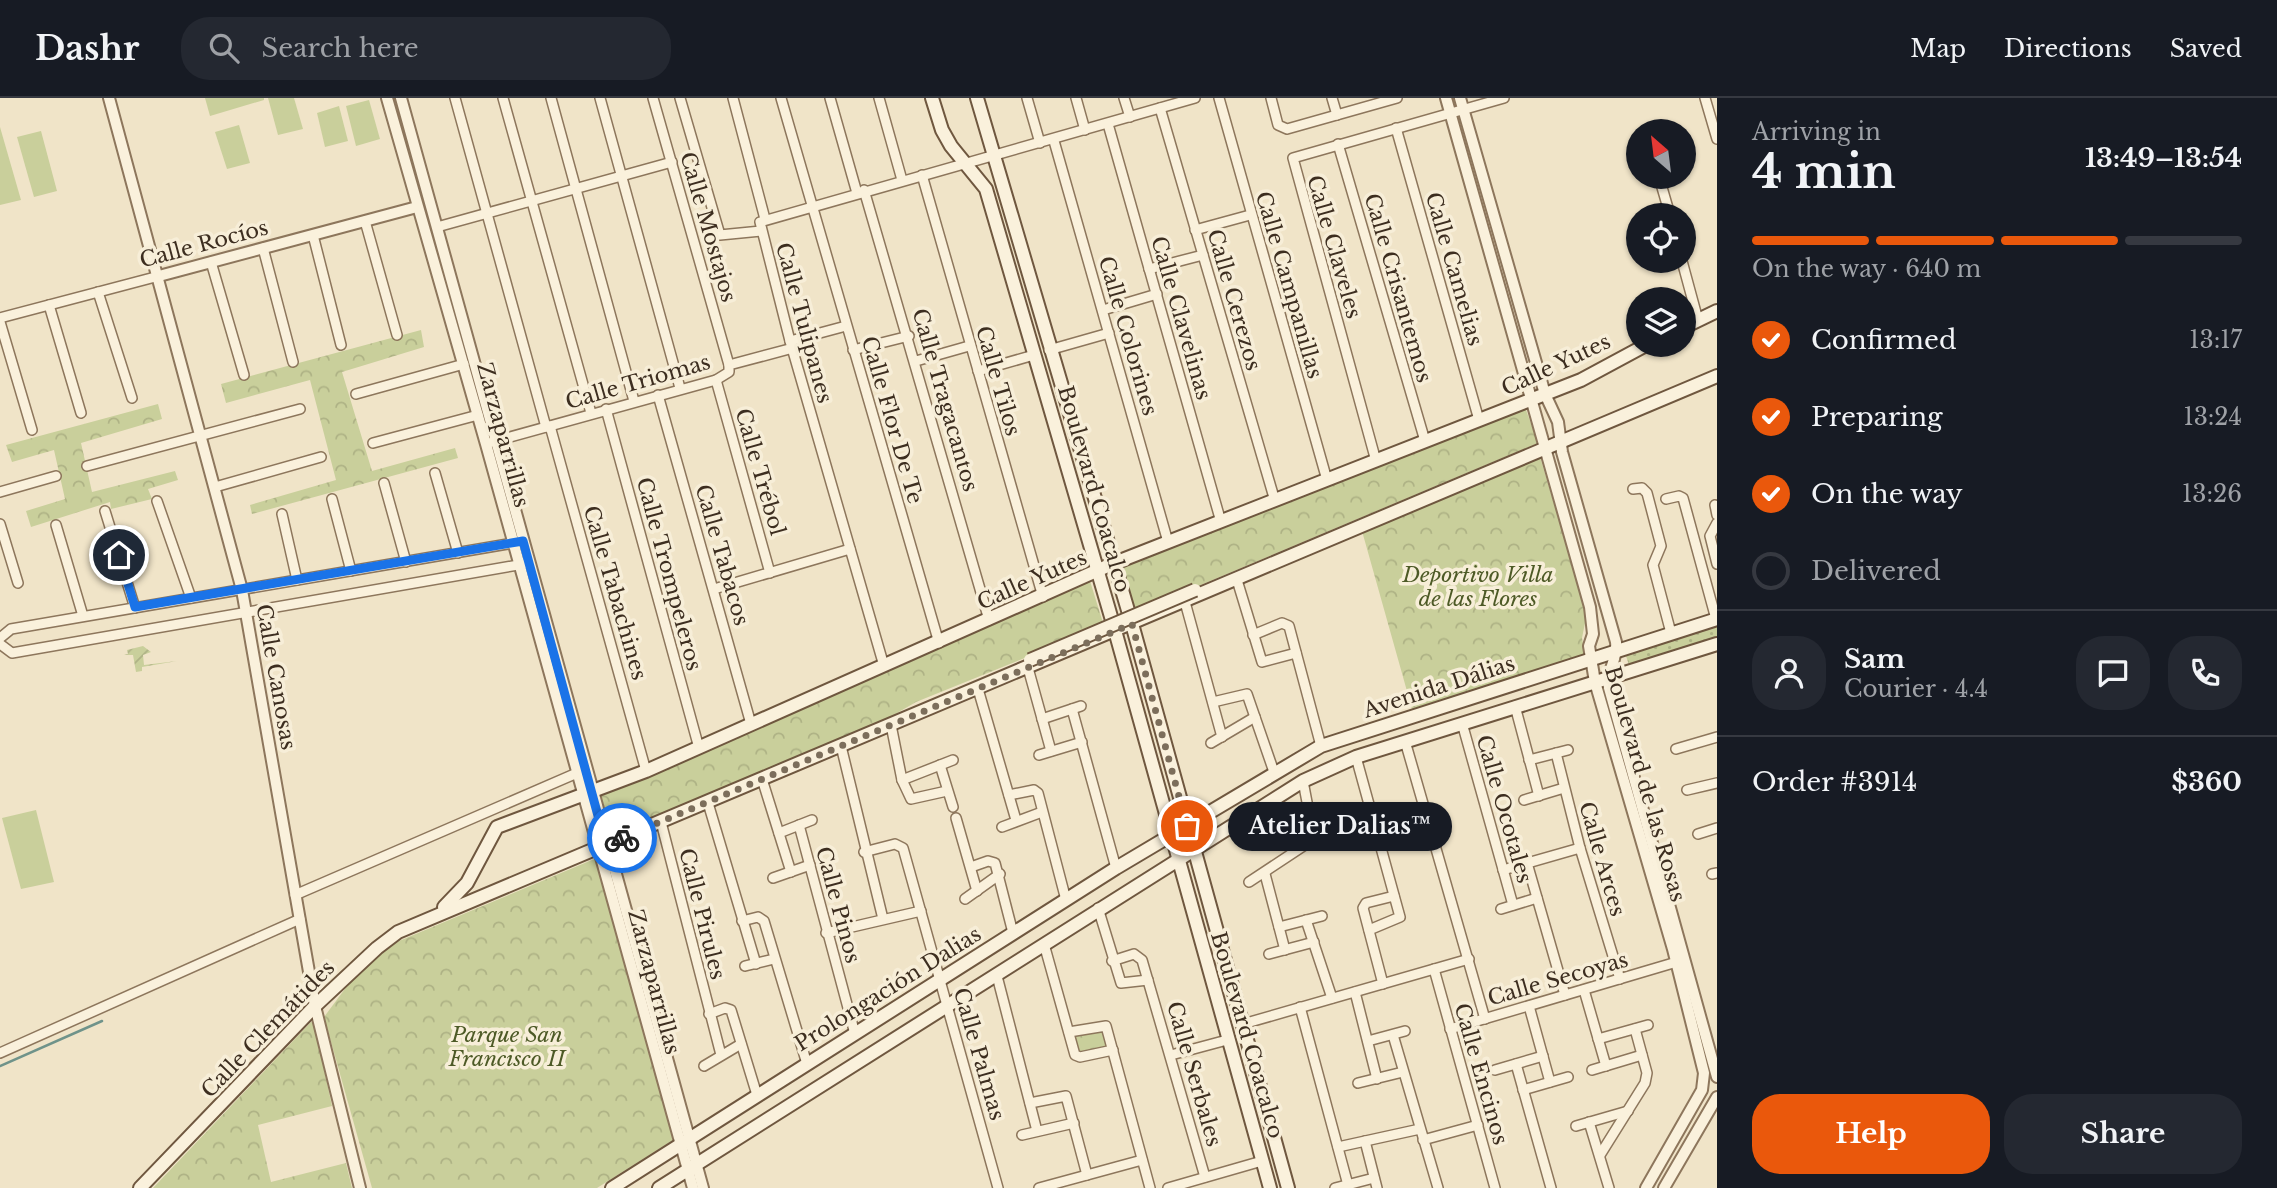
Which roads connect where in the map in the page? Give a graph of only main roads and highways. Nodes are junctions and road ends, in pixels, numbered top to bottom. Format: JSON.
{"nodes":[{"id":1,"x":932,"y":98,"type":"edge"},
{"id":2,"x":977,"y":98,"type":"edge"},
{"id":3,"x":1717,"y":311,"type":"edge"},
{"id":4,"x":1696,"y":321,"type":"edge"},
{"id":5,"x":1626,"y":356,"type":"edge"},
{"id":6,"x":1717,"y":376,"type":"edge"},
{"id":7,"x":1336,"y":537,"type":"junction"},
{"id":8,"x":1112,"y":564,"type":"junction"},
{"id":9,"x":1098,"y":571,"type":"junction"},
{"id":10,"x":1717,"y":619,"type":"edge"},
{"id":11,"x":1132,"y":624,"type":"junction"},
{"id":12,"x":1116,"y":631,"type":"junction"},
{"id":13,"x":1717,"y":644,"type":"edge"},
{"id":14,"x":1029,"y":664,"type":"junction"},
{"id":15,"x":894,"y":723,"type":"junction"},
{"id":16,"x":588,"y":794,"type":"joint"},
{"id":17,"x":1187,"y":826,"type":"junction"},
{"id":18,"x":1171,"y":834,"type":"junction"},
{"id":19,"x":1195,"y":847,"type":"junction"},
{"id":20,"x":1177,"y":858,"type":"junction"},
{"id":21,"x":436,"y":914,"type":"junction"},
{"id":22,"x":140,"y":1188,"type":"edge"},
{"id":23,"x":612,"y":1188,"type":"edge"},
{"id":24,"x":659,"y":1188,"type":"edge"},
{"id":25,"x":1270,"y":1188,"type":"edge"},
{"id":26,"x":1288,"y":1188,"type":"edge"}],
"edges":[{"from":1,"to":9,"type":"main road","name":"Boulevard Coacalco"},
{"from":2,"to":8,"type":"main road","name":"Boulevard Coacalco"},
{"from":3,"to":4,"type":"main road"},
{"from":5,"to":8,"type":"main road","name":"Calle Yutes"},
{"from":6,"to":7,"type":"main road"},
{"from":7,"to":11,"type":"main road"},
{"from":7,"to":14,"type":"main road","bridge":true},
{"from":8,"to":9,"type":"main road","name":"Calle Yutes"},
{"from":8,"to":11,"type":"main road","name":"Boulevard Coacalco"},
{"from":9,"to":12,"type":"main road","name":"Boulevard Coacalco"},
{"from":9,"to":16,"type":"main road","name":"Calle Yutes"},
{"from":10,"to":17,"type":"main road","name":"Avenida Dálias"},
{"from":11,"to":12,"type":"main road"},
{"from":11,"to":17,"type":"main road","name":"Boulevard Coacalco"},
{"from":12,"to":14,"type":"main road"},
{"from":12,"to":18,"type":"main road","name":"Boulevard Coacalco"},
{"from":13,"to":19,"type":"main road","name":"Avenida Dálias"},
{"from":14,"to":15,"type":"main road"},
{"from":14,"to":15,"type":"main road"},
{"from":15,"to":21,"type":"main road","name":"Calle Clemátides"},
{"from":16,"to":21,"type":"main road","name":"Calle Clemátides"},
{"from":17,"to":18,"type":"main road","name":"Prolongación Dalias"},
{"from":17,"to":19,"type":"main road","name":"Boulevard Coacalco"},
{"from":18,"to":20,"type":"main road","name":"Boulevard Coacalco"},
{"from":18,"to":23,"type":"main road","name":"Prolongación Dalias"},
{"from":19,"to":20,"type":"main road"},
{"from":19,"to":26,"type":"main road","name":"Boulevard Coacalco"},
{"from":20,"to":24,"type":"main road"},
{"from":20,"to":25,"type":"main road","name":"Boulevard Coacalco"},
{"from":21,"to":22,"type":"main road","name":"Calle Clemátides"}]}
